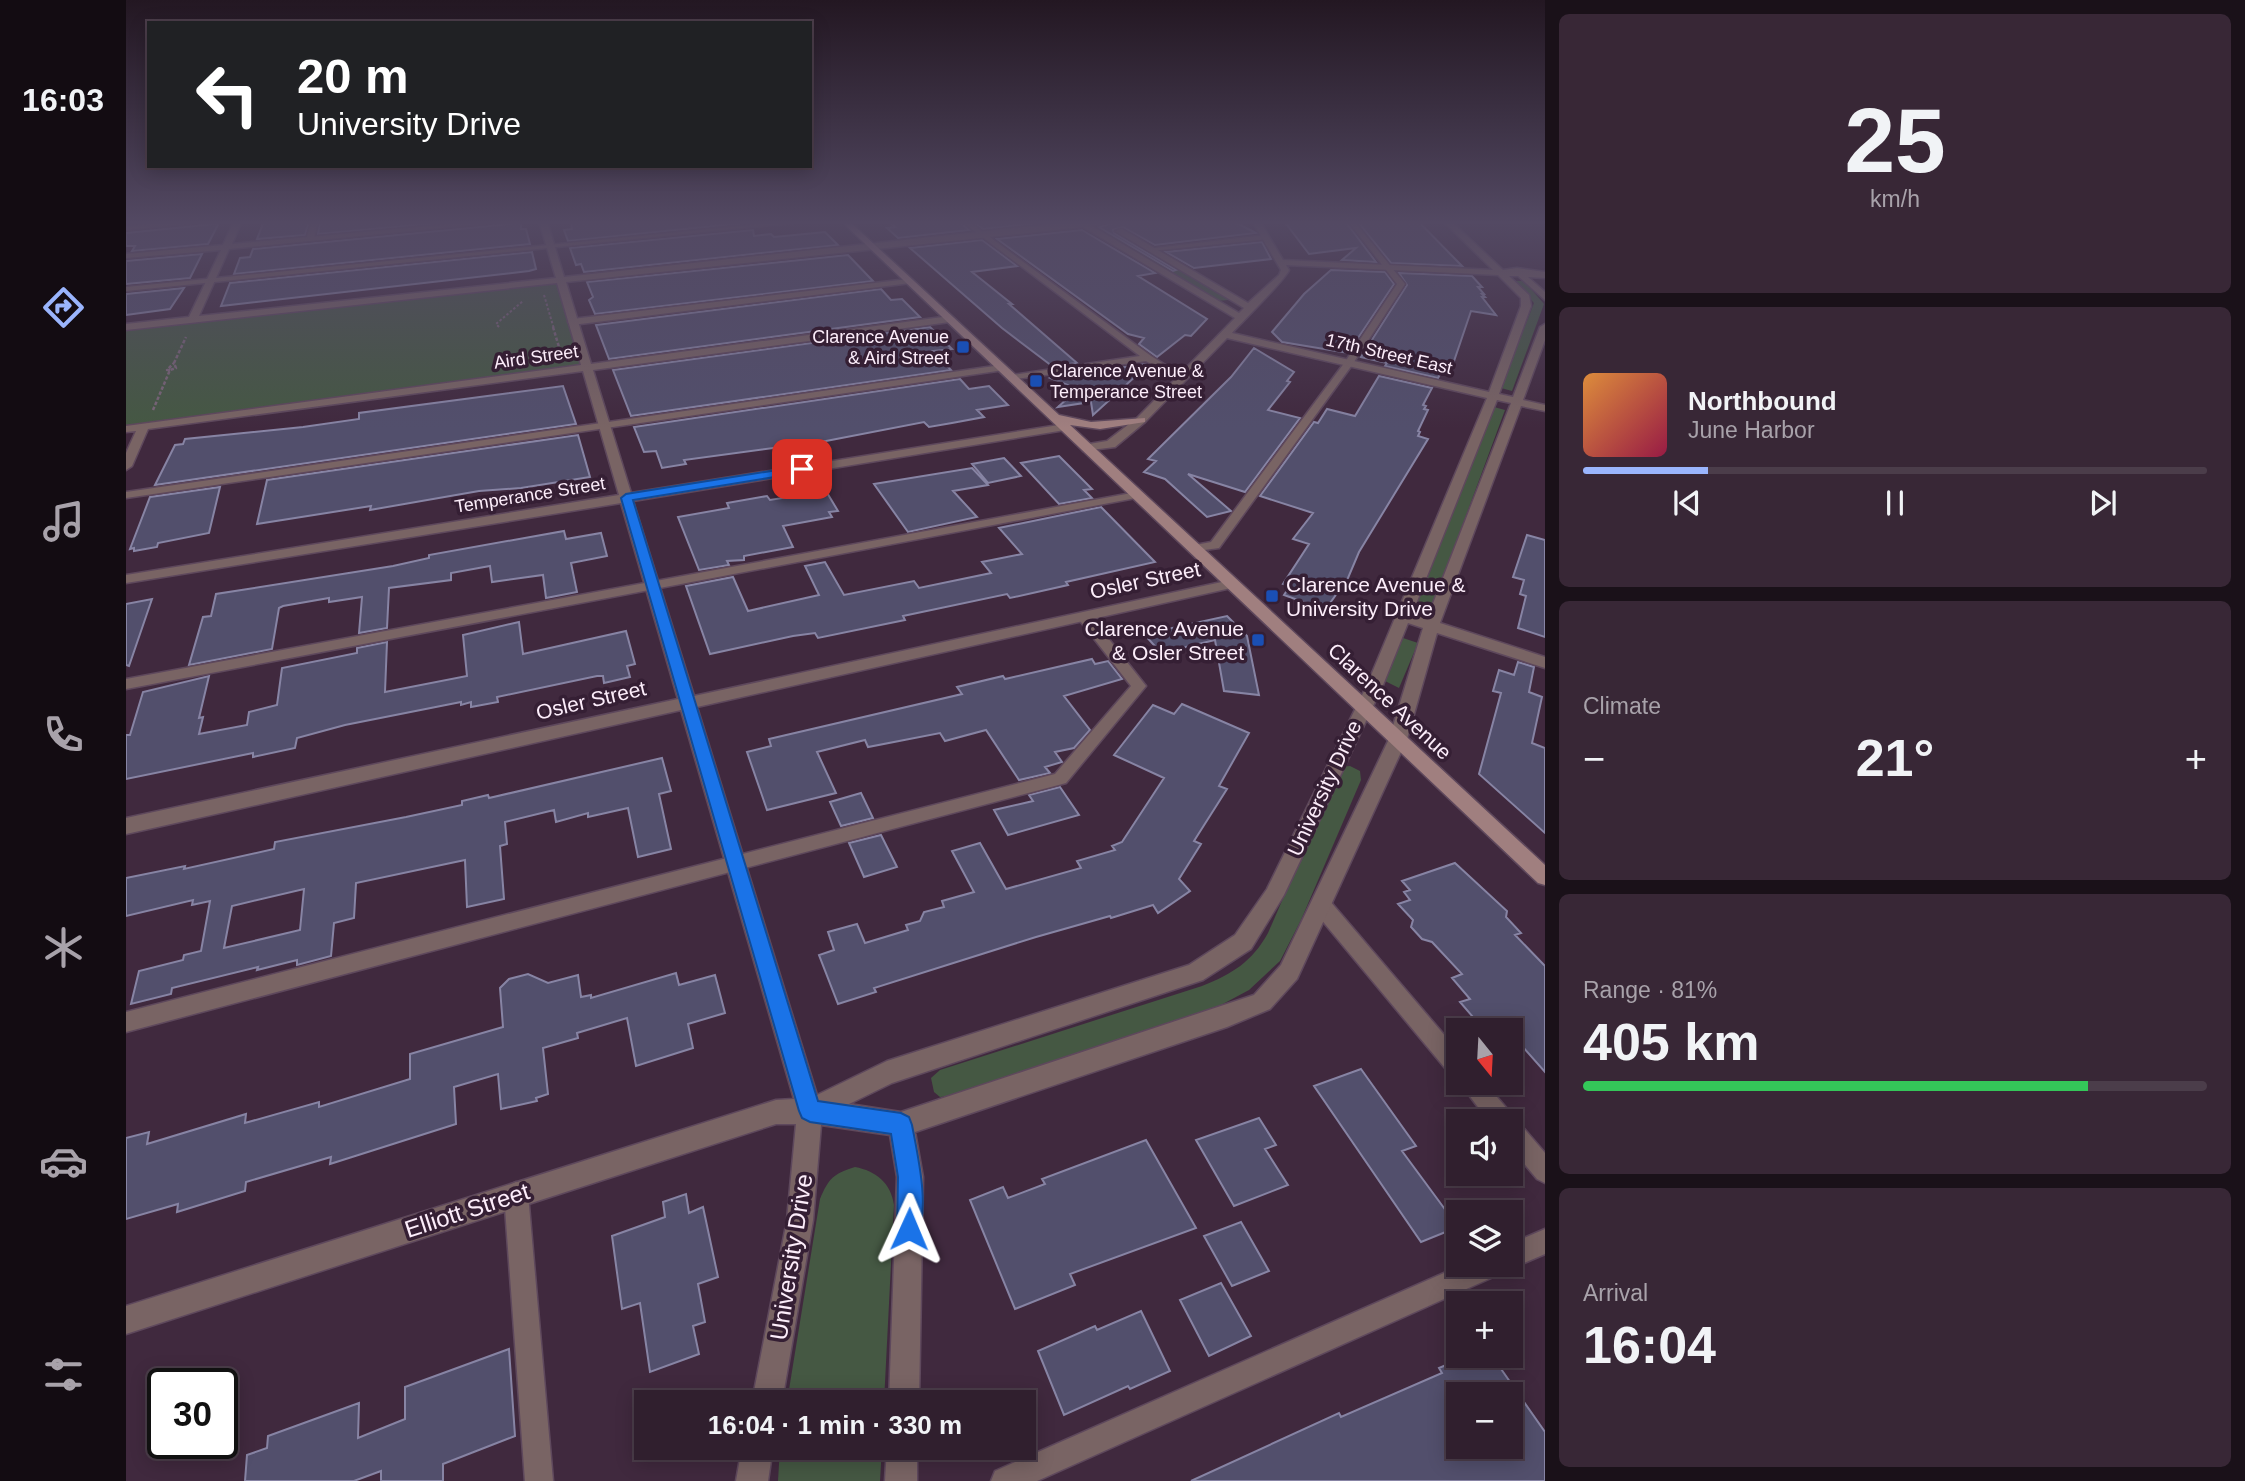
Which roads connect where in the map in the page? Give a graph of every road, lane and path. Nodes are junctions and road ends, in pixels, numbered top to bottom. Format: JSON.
{"nodes":[{"id":1,"x":206,"y":290,"type":"edge"},
{"id":2,"x":475,"y":290,"type":"edge"},
{"id":3,"x":563,"y":290,"type":"edge"},
{"id":4,"x":831,"y":290,"type":"edge"},
{"id":5,"x":918,"y":290,"type":"edge"},
{"id":6,"x":1057,"y":290,"type":"edge"},
{"id":7,"x":1195,"y":290,"type":"edge"},
{"id":8,"x":1220,"y":290,"type":"edge"},
{"id":9,"x":1268,"y":290,"type":"edge"},
{"id":10,"x":1397,"y":290,"type":"edge"},
{"id":11,"x":1520,"y":290,"type":"edge"},
{"id":12,"x":537,"y":294,"type":"dead end"},
{"id":13,"x":530,"y":297,"type":"dead end"},
{"id":14,"x":1249,"y":307,"type":"junction"},
{"id":15,"x":1240,"y":317,"type":"junction"},
{"id":16,"x":950,"y":319,"type":"junction"},
{"id":17,"x":188,"y":321,"type":"junction"},
{"id":18,"x":572,"y":321,"type":"junction"},
{"id":19,"x":126,"y":327,"type":"edge"},
{"id":20,"x":499,"y":327,"type":"dead end"},
{"id":21,"x":1545,"y":327,"type":"edge"},
{"id":22,"x":1224,"y":334,"type":"junction"},
{"id":23,"x":1148,"y":358,"type":"junction"},
{"id":24,"x":563,"y":363,"type":"dead end"},
{"id":25,"x":1349,"y":363,"type":"junction"},
{"id":26,"x":587,"y":368,"type":"junction"},
{"id":27,"x":1001,"y":368,"type":"junction"},
{"id":28,"x":1184,"y":374,"type":"junction"},
{"id":29,"x":1012,"y":378,"type":"junction"},
{"id":30,"x":1493,"y":396,"type":"junction"},
{"id":31,"x":1517,"y":402,"type":"junction"},
{"id":32,"x":1545,"y":408,"type":"edge"},
{"id":33,"x":1052,"y":415,"type":"junction"},
{"id":34,"x":147,"y":420,"type":"junction"},
{"id":35,"x":1142,"y":420,"type":"junction"},
{"id":36,"x":604,"y":426,"type":"junction"},
{"id":37,"x":1065,"y":427,"type":"junction"},
{"id":38,"x":126,"y":429,"type":"edge"},
{"id":39,"x":1087,"y":448,"type":"junction"},
{"id":40,"x":126,"y":466,"type":"edge"},
{"id":41,"x":126,"y":495,"type":"edge"},
{"id":42,"x":1137,"y":495,"type":"junction"},
{"id":43,"x":626,"y":498,"type":"junction"},
{"id":44,"x":1194,"y":549,"type":"junction"},
{"id":45,"x":126,"y":579,"type":"edge"},
{"id":46,"x":1231,"y":584,"type":"junction"},
{"id":47,"x":653,"y":587,"type":"junction"},
{"id":48,"x":1402,"y":616,"type":"junction"},
{"id":49,"x":1084,"y":617,"type":"junction"},
{"id":50,"x":1432,"y":625,"type":"junction"},
{"id":51,"x":1545,"y":663,"type":"edge"},
{"id":52,"x":126,"y":684,"type":"edge"},
{"id":53,"x":687,"y":702,"type":"junction"},
{"id":54,"x":1362,"y":707,"type":"junction"},
{"id":55,"x":1398,"y":739,"type":"junction"},
{"id":56,"x":126,"y":826,"type":"edge"},
{"id":57,"x":737,"y":863,"type":"junction"},
{"id":58,"x":1545,"y":877,"type":"edge"},
{"id":59,"x":1322,"y":906,"type":"junction"},
{"id":60,"x":126,"y":1022,"type":"edge"},
{"id":61,"x":1446,"y":1053,"type":"edge"},
{"id":62,"x":810,"y":1111,"type":"junction"},
{"id":63,"x":901,"y":1125,"type":"junction"},
{"id":64,"x":1523,"y":1145,"type":"edge"},
{"id":65,"x":1545,"y":1171,"type":"edge"},
{"id":66,"x":516,"y":1194,"type":"junction"},
{"id":67,"x":1545,"y":1241,"type":"edge"},
{"id":68,"x":1523,"y":1251,"type":"edge"},
{"id":69,"x":1464,"y":1277,"type":"edge"},
{"id":70,"x":126,"y":1320,"type":"edge"},
{"id":71,"x":769,"y":1390,"type":"edge"},
{"id":72,"x":904,"y":1390,"type":"edge"},
{"id":73,"x":756,"y":1460,"type":"edge"},
{"id":74,"x":902,"y":1460,"type":"edge"},
{"id":75,"x":539,"y":1481,"type":"edge"},
{"id":76,"x":752,"y":1481,"type":"edge"},
{"id":77,"x":901,"y":1481,"type":"edge"},
{"id":78,"x":1005,"y":1481,"type":"edge"}],
"edges":[{"from":1,"to":17,"type":"street"},
{"from":2,"to":17,"type":"street"},
{"from":3,"to":18,"type":"street"},
{"from":4,"to":18,"type":"lane"},
{"from":5,"to":16,"type":"main road","name":"Clarence Avenue"},
{"from":6,"to":23,"type":"lane"},
{"from":7,"to":15,"type":"street"},
{"from":8,"to":14,"type":"street"},
{"from":9,"to":14,"type":"street"},
{"from":10,"to":25,"type":"lane"},
{"from":11,"to":30,"type":"street","name":"University Drive"},
{"from":12,"to":24,"type":"path"},
{"from":13,"to":20,"type":"path"},
{"from":14,"to":15,"type":"street"},
{"from":15,"to":22,"type":"street"},
{"from":16,"to":26,"type":"street","name":"Aird Street"},
{"from":16,"to":27,"type":"main road","name":"Clarence Avenue"},
{"from":17,"to":19,"type":"street"},
{"from":17,"to":34,"type":"path"},
{"from":18,"to":26,"type":"street"},
{"from":21,"to":31,"type":"street"},
{"from":22,"to":25,"type":"street","name":"17th Street East"},
{"from":22,"to":28,"type":"street"},
{"from":23,"to":28,"type":"lane"},
{"from":23,"to":29,"type":"lane"},
{"from":25,"to":30,"type":"street","name":"17th Street East"},
{"from":25,"to":44,"type":"lane"},
{"from":26,"to":34,"type":"street","name":"Aird Street"},
{"from":26,"to":36,"type":"street"},
{"from":27,"to":29,"type":"main road","name":"Clarence Avenue"},
{"from":27,"to":36,"type":"lane"},
{"from":28,"to":35,"type":"street"},
{"from":29,"to":33,"type":"main road","name":"Clarence Avenue"},
{"from":30,"to":31,"type":"street","name":"17th Street East"},
{"from":30,"to":48,"type":"street","name":"University Drive"},
{"from":31,"to":32,"type":"street","name":"17th Street East"},
{"from":31,"to":50,"type":"street"},
{"from":33,"to":35,"type":"main road"},
{"from":33,"to":37,"type":"main road","name":"Clarence Avenue"},
{"from":34,"to":38,"type":"street","name":"Aird Street"},
{"from":34,"to":40,"type":"street"},
{"from":35,"to":39,"type":"street"},
{"from":36,"to":41,"type":"lane"},
{"from":36,"to":43,"type":"street"},
{"from":37,"to":39,"type":"main road","name":"Clarence Avenue"},
{"from":37,"to":43,"type":"street","name":"Temperance Street"},
{"from":39,"to":42,"type":"main road","name":"Clarence Avenue"},
{"from":42,"to":44,"type":"main road","name":"Clarence Avenue"},
{"from":42,"to":47,"type":"lane"},
{"from":43,"to":45,"type":"street","name":"Temperance Street"},
{"from":43,"to":47,"type":"street"},
{"from":44,"to":46,"type":"main road","name":"Clarence Avenue"},
{"from":46,"to":49,"type":"street","name":"Osler Street"},
{"from":46,"to":54,"type":"main road","name":"Clarence Avenue"},
{"from":47,"to":52,"type":"lane"},
{"from":47,"to":53,"type":"street"},
{"from":48,"to":50,"type":"street"},
{"from":48,"to":54,"type":"street","name":"University Drive"},
{"from":49,"to":53,"type":"street","name":"Osler Street"},
{"from":49,"to":57,"type":"lane"},
{"from":50,"to":51,"type":"street"},
{"from":50,"to":55,"type":"street"},
{"from":53,"to":56,"type":"street","name":"Osler Street"},
{"from":53,"to":57,"type":"street"},
{"from":54,"to":55,"type":"main road","name":"Clarence Avenue"},
{"from":54,"to":62,"type":"street","name":"University Drive"},
{"from":55,"to":58,"type":"main road","name":"Clarence Avenue"},
{"from":55,"to":59,"type":"street"},
{"from":57,"to":60,"type":"lane"},
{"from":57,"to":62,"type":"street"},
{"from":59,"to":61,"type":"lane"},
{"from":59,"to":63,"type":"street"},
{"from":62,"to":63,"type":"street"},
{"from":62,"to":66,"type":"street","name":"Elliott Street"},
{"from":62,"to":71,"type":"street","name":"University Drive"},
{"from":63,"to":72,"type":"street"},
{"from":64,"to":65,"type":"lane"},
{"from":66,"to":70,"type":"street","name":"Elliott Street"},
{"from":66,"to":75,"type":"lane"},
{"from":67,"to":68,"type":"lane"},
{"from":69,"to":78,"type":"lane"},
{"from":73,"to":76,"type":"street"},
{"from":74,"to":77,"type":"street"}]}
